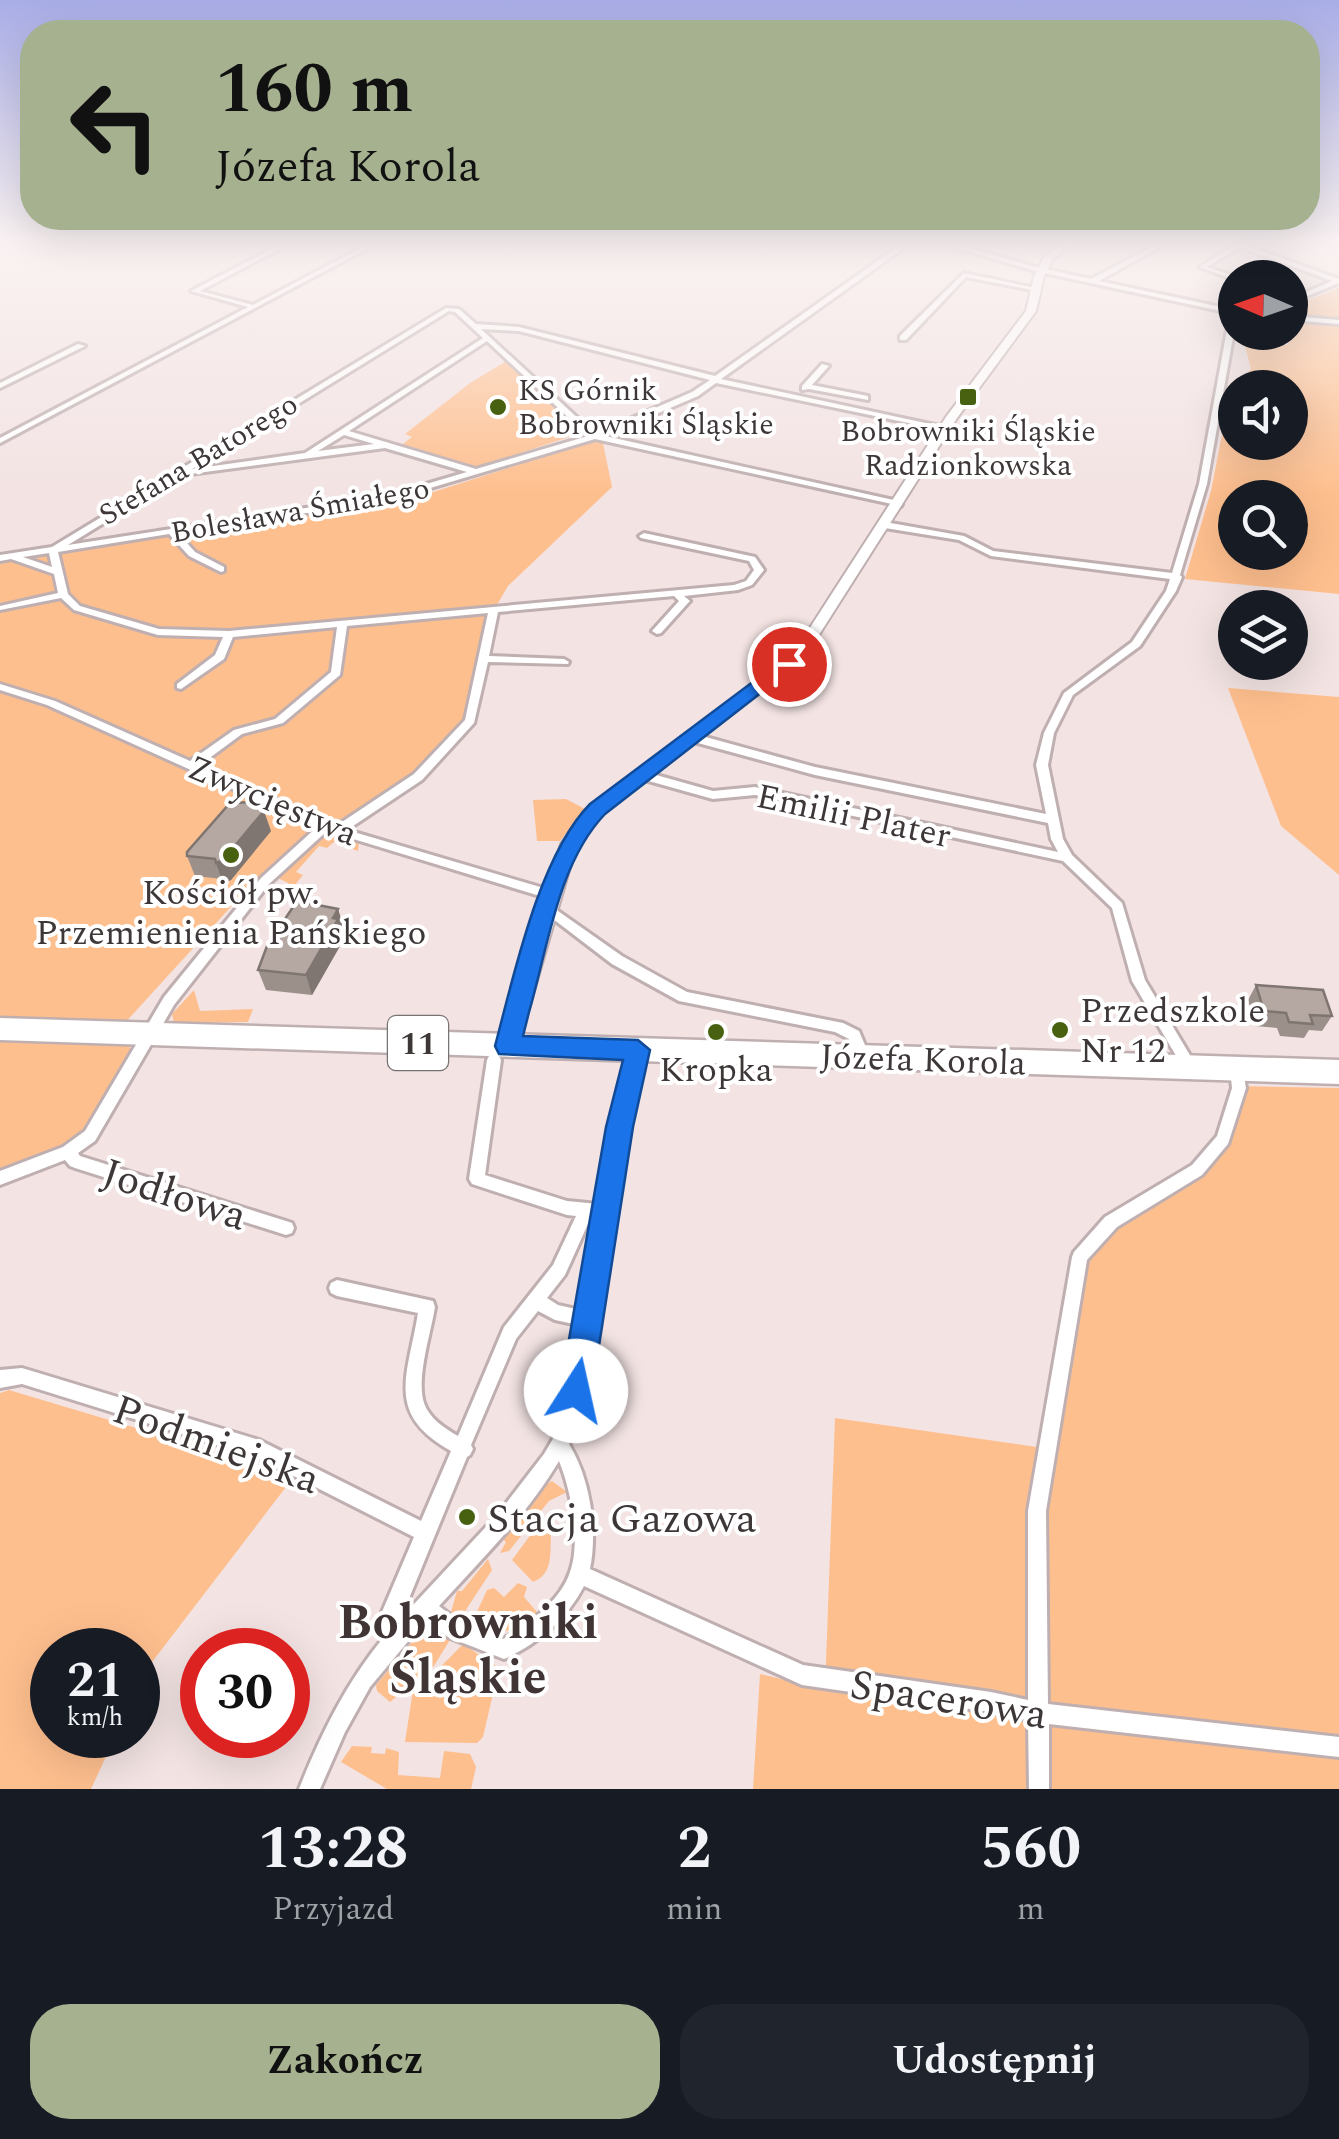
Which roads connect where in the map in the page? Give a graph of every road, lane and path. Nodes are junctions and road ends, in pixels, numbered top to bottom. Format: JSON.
{"nodes":[{"id":1,"x":217,"y":326,"type":"edge"},
{"id":2,"x":419,"y":326,"type":"edge"},
{"id":3,"x":474,"y":326,"type":"edge"},
{"id":4,"x":481,"y":326,"type":"edge"},
{"id":5,"x":790,"y":326,"type":"edge"},
{"id":6,"x":914,"y":326,"type":"edge"},
{"id":7,"x":1021,"y":326,"type":"edge"},
{"id":8,"x":487,"y":338,"type":"junction"},
{"id":9,"x":903,"y":338,"type":"dead end"},
{"id":10,"x":81,"y":346,"type":"dead end"},
{"id":11,"x":1227,"y":350,"type":"edge"},
{"id":12,"x":825,"y":366,"type":"dead end"},
{"id":13,"x":715,"y":380,"type":"junction"},
{"id":14,"x":0,"y":386,"type":"edge"},
{"id":15,"x":807,"y":386,"type":"junction"},
{"id":16,"x":797,"y":398,"type":"junction"},
{"id":17,"x":866,"y":398,"type":"dead end"},
{"id":18,"x":944,"y":428,"type":"junction"},
{"id":19,"x":343,"y":432,"type":"junction"},
{"id":20,"x":593,"y":436,"type":"junction"},
{"id":21,"x":0,"y":441,"type":"edge"},
{"id":22,"x":386,"y":445,"type":"junction"},
{"id":23,"x":303,"y":457,"type":"junction"},
{"id":24,"x":477,"y":472,"type":"junction"},
{"id":25,"x":176,"y":474,"type":"junction"},
{"id":26,"x":898,"y":504,"type":"junction"},
{"id":27,"x":885,"y":525,"type":"junction"},
{"id":28,"x":173,"y":533,"type":"junction"},
{"id":29,"x":644,"y":536,"type":"dead end"},
{"id":30,"x":53,"y":550,"type":"junction"},
{"id":31,"x":5,"y":557,"type":"edge"},
{"id":32,"x":221,"y":569,"type":"dead end"},
{"id":33,"x":56,"y":572,"type":"junction"},
{"id":34,"x":1177,"y":577,"type":"junction"},
{"id":35,"x":674,"y":592,"type":"junction"},
{"id":36,"x":62,"y":595,"type":"junction"},
{"id":37,"x":2,"y":608,"type":"edge"},
{"id":38,"x":494,"y":610,"type":"junction"},
{"id":39,"x":342,"y":623,"type":"junction"},
{"id":40,"x":657,"y":630,"type":"dead end"},
{"id":41,"x":229,"y":634,"type":"junction"},
{"id":42,"x":483,"y":658,"type":"junction"},
{"id":43,"x":564,"y":662,"type":"dead end"},
{"id":44,"x":181,"y":686,"type":"dead end"},
{"id":45,"x":0,"y":687,"type":"edge"},
{"id":46,"x":16,"y":692,"type":"junction"},
{"id":47,"x":0,"y":703,"type":"edge"},
{"id":48,"x":691,"y":737,"type":"junction"},
{"id":49,"x":192,"y":766,"type":"junction"},
{"id":50,"x":642,"y":774,"type":"junction"},
{"id":51,"x":1050,"y":819,"type":"junction"},
{"id":52,"x":331,"y":828,"type":"junction"},
{"id":53,"x":1067,"y":858,"type":"junction"},
{"id":54,"x":551,"y":902,"type":"junction"},
{"id":55,"x":0,"y":1029,"type":"edge"},
{"id":56,"x":147,"y":1034,"type":"junction"},
{"id":57,"x":638,"y":1050,"type":"junction"},
{"id":58,"x":501,"y":1053,"type":"junction"},
{"id":59,"x":863,"y":1058,"type":"junction"},
{"id":60,"x":1191,"y":1068,"type":"junction"},
{"id":61,"x":1237,"y":1069,"type":"junction"},
{"id":62,"x":1339,"y":1072,"type":"edge"},
{"id":63,"x":68,"y":1152,"type":"junction"},
{"id":64,"x":0,"y":1178,"type":"edge"},
{"id":65,"x":586,"y":1212,"type":"junction"},
{"id":66,"x":606,"y":1212,"type":"junction"},
{"id":67,"x":286,"y":1228,"type":"dead end"},
{"id":68,"x":337,"y":1288,"type":"dead end"},
{"id":69,"x":535,"y":1300,"type":"junction"},
{"id":70,"x":589,"y":1320,"type":"junction"},
{"id":71,"x":0,"y":1379,"type":"edge"},
{"id":72,"x":560,"y":1446,"type":"junction"},
{"id":73,"x":464,"y":1448,"type":"junction"},
{"id":74,"x":426,"y":1533,"type":"junction"},
{"id":75,"x":580,"y":1574,"type":"junction"},
{"id":76,"x":426,"y":1608,"type":"junction"},
{"id":77,"x":395,"y":1639,"type":"junction"},
{"id":78,"x":1041,"y":1714,"type":"junction"},
{"id":79,"x":1339,"y":1747,"type":"edge"},
{"id":80,"x":309,"y":1789,"type":"edge"},
{"id":81,"x":1038,"y":1789,"type":"edge"}],
"edges":[{"from":1,"to":21,"type":"street"},
{"from":2,"to":25,"type":"street","name":"Stefana Batorego"},
{"from":3,"to":8,"type":"street"},
{"from":4,"to":13,"type":"street"},
{"from":5,"to":13,"type":"street","name":"Bolesława Śmiałego"},
{"from":6,"to":9,"type":"street"},
{"from":7,"to":18,"type":"street"},
{"from":8,"to":19,"type":"street"},
{"from":8,"to":20,"type":"street"},
{"from":10,"to":14,"type":"street"},
{"from":11,"to":34,"type":"street"},
{"from":12,"to":15,"type":"street"},
{"from":13,"to":16,"type":"street"},
{"from":13,"to":20,"type":"street","name":"Bolesława Śmiałego"},
{"from":15,"to":16,"type":"street"},
{"from":15,"to":17,"type":"street"},
{"from":16,"to":18,"type":"street"},
{"from":18,"to":26,"type":"street"},
{"from":19,"to":22,"type":"street"},
{"from":19,"to":23,"type":"street"},
{"from":20,"to":24,"type":"street","name":"Bolesława Śmiałego"},
{"from":20,"to":26,"type":"street"},
{"from":22,"to":23,"type":"street"},
{"from":22,"to":24,"type":"street"},
{"from":23,"to":25,"type":"street"},
{"from":24,"to":28,"type":"street","name":"Bolesława Śmiałego"},
{"from":25,"to":30,"type":"street","name":"Stefana Batorego"},
{"from":26,"to":27,"type":"street"},
{"from":27,"to":34,"type":"street"},
{"from":27,"to":48,"type":"street"},
{"from":28,"to":30,"type":"street","name":"Bolesława Śmiałego"},
{"from":28,"to":32,"type":"street"},
{"from":29,"to":35,"type":"street"},
{"from":30,"to":31,"type":"street","name":"Bolesława Śmiałego"},
{"from":30,"to":33,"type":"street"},
{"from":31,"to":33,"type":"street"},
{"from":33,"to":36,"type":"street"},
{"from":34,"to":51,"type":"street"},
{"from":35,"to":38,"type":"street"},
{"from":35,"to":40,"type":"street"},
{"from":36,"to":37,"type":"street"},
{"from":36,"to":41,"type":"street"},
{"from":38,"to":39,"type":"street"},
{"from":38,"to":42,"type":"street"},
{"from":39,"to":41,"type":"street"},
{"from":39,"to":49,"type":"street"},
{"from":41,"to":44,"type":"street"},
{"from":42,"to":43,"type":"street"},
{"from":42,"to":52,"type":"street"},
{"from":45,"to":46,"type":"street","name":"Zwycięstwa"},
{"from":46,"to":47,"type":"street"},
{"from":46,"to":49,"type":"street","name":"Zwycięstwa"},
{"from":48,"to":50,"type":"street"},
{"from":48,"to":51,"type":"street"},
{"from":49,"to":52,"type":"street","name":"Zwycięstwa"},
{"from":50,"to":53,"type":"street","name":"Emilii Plater"},
{"from":50,"to":54,"type":"street"},
{"from":51,"to":53,"type":"street"},
{"from":52,"to":54,"type":"street","name":"Zwycięstwa"},
{"from":52,"to":56,"type":"street"},
{"from":53,"to":60,"type":"street"},
{"from":54,"to":58,"type":"street"},
{"from":54,"to":59,"type":"street","name":"Zwycięstwa"},
{"from":55,"to":56,"type":"highway","number":"11"},
{"from":56,"to":58,"type":"highway","number":"11"},
{"from":56,"to":63,"type":"street"},
{"from":57,"to":58,"type":"highway","name":"Józefa Korola","number":"11"},
{"from":57,"to":59,"type":"highway","name":"Józefa Korola","number":"11"},
{"from":57,"to":66,"type":"street"},
{"from":58,"to":65,"type":"street"},
{"from":59,"to":60,"type":"highway","name":"Józefa Korola","number":"11"},
{"from":60,"to":61,"type":"highway","name":"Józefa Korola","number":"11"},
{"from":61,"to":62,"type":"highway","name":"Józefa Korola","number":"11"},
{"from":61,"to":78,"type":"street"},
{"from":63,"to":64,"type":"street"},
{"from":63,"to":67,"type":"street","name":"Jodłowa"},
{"from":65,"to":66,"type":"street"},
{"from":65,"to":69,"type":"street"},
{"from":66,"to":70,"type":"street"},
{"from":68,"to":73,"type":"street"},
{"from":69,"to":70,"type":"street"},
{"from":69,"to":73,"type":"street"},
{"from":70,"to":72,"type":"street"},
{"from":71,"to":74,"type":"street","name":"Podmiejska"},
{"from":72,"to":75,"type":"street"},
{"from":72,"to":76,"type":"street"},
{"from":73,"to":74,"type":"street"},
{"from":74,"to":77,"type":"street"},
{"from":75,"to":76,"type":"street"},
{"from":75,"to":78,"type":"street","name":"Spacerowa"},
{"from":76,"to":77,"type":"street"},
{"from":77,"to":80,"type":"street"},
{"from":78,"to":79,"type":"street","name":"Spacerowa"},
{"from":78,"to":81,"type":"street"}]}
